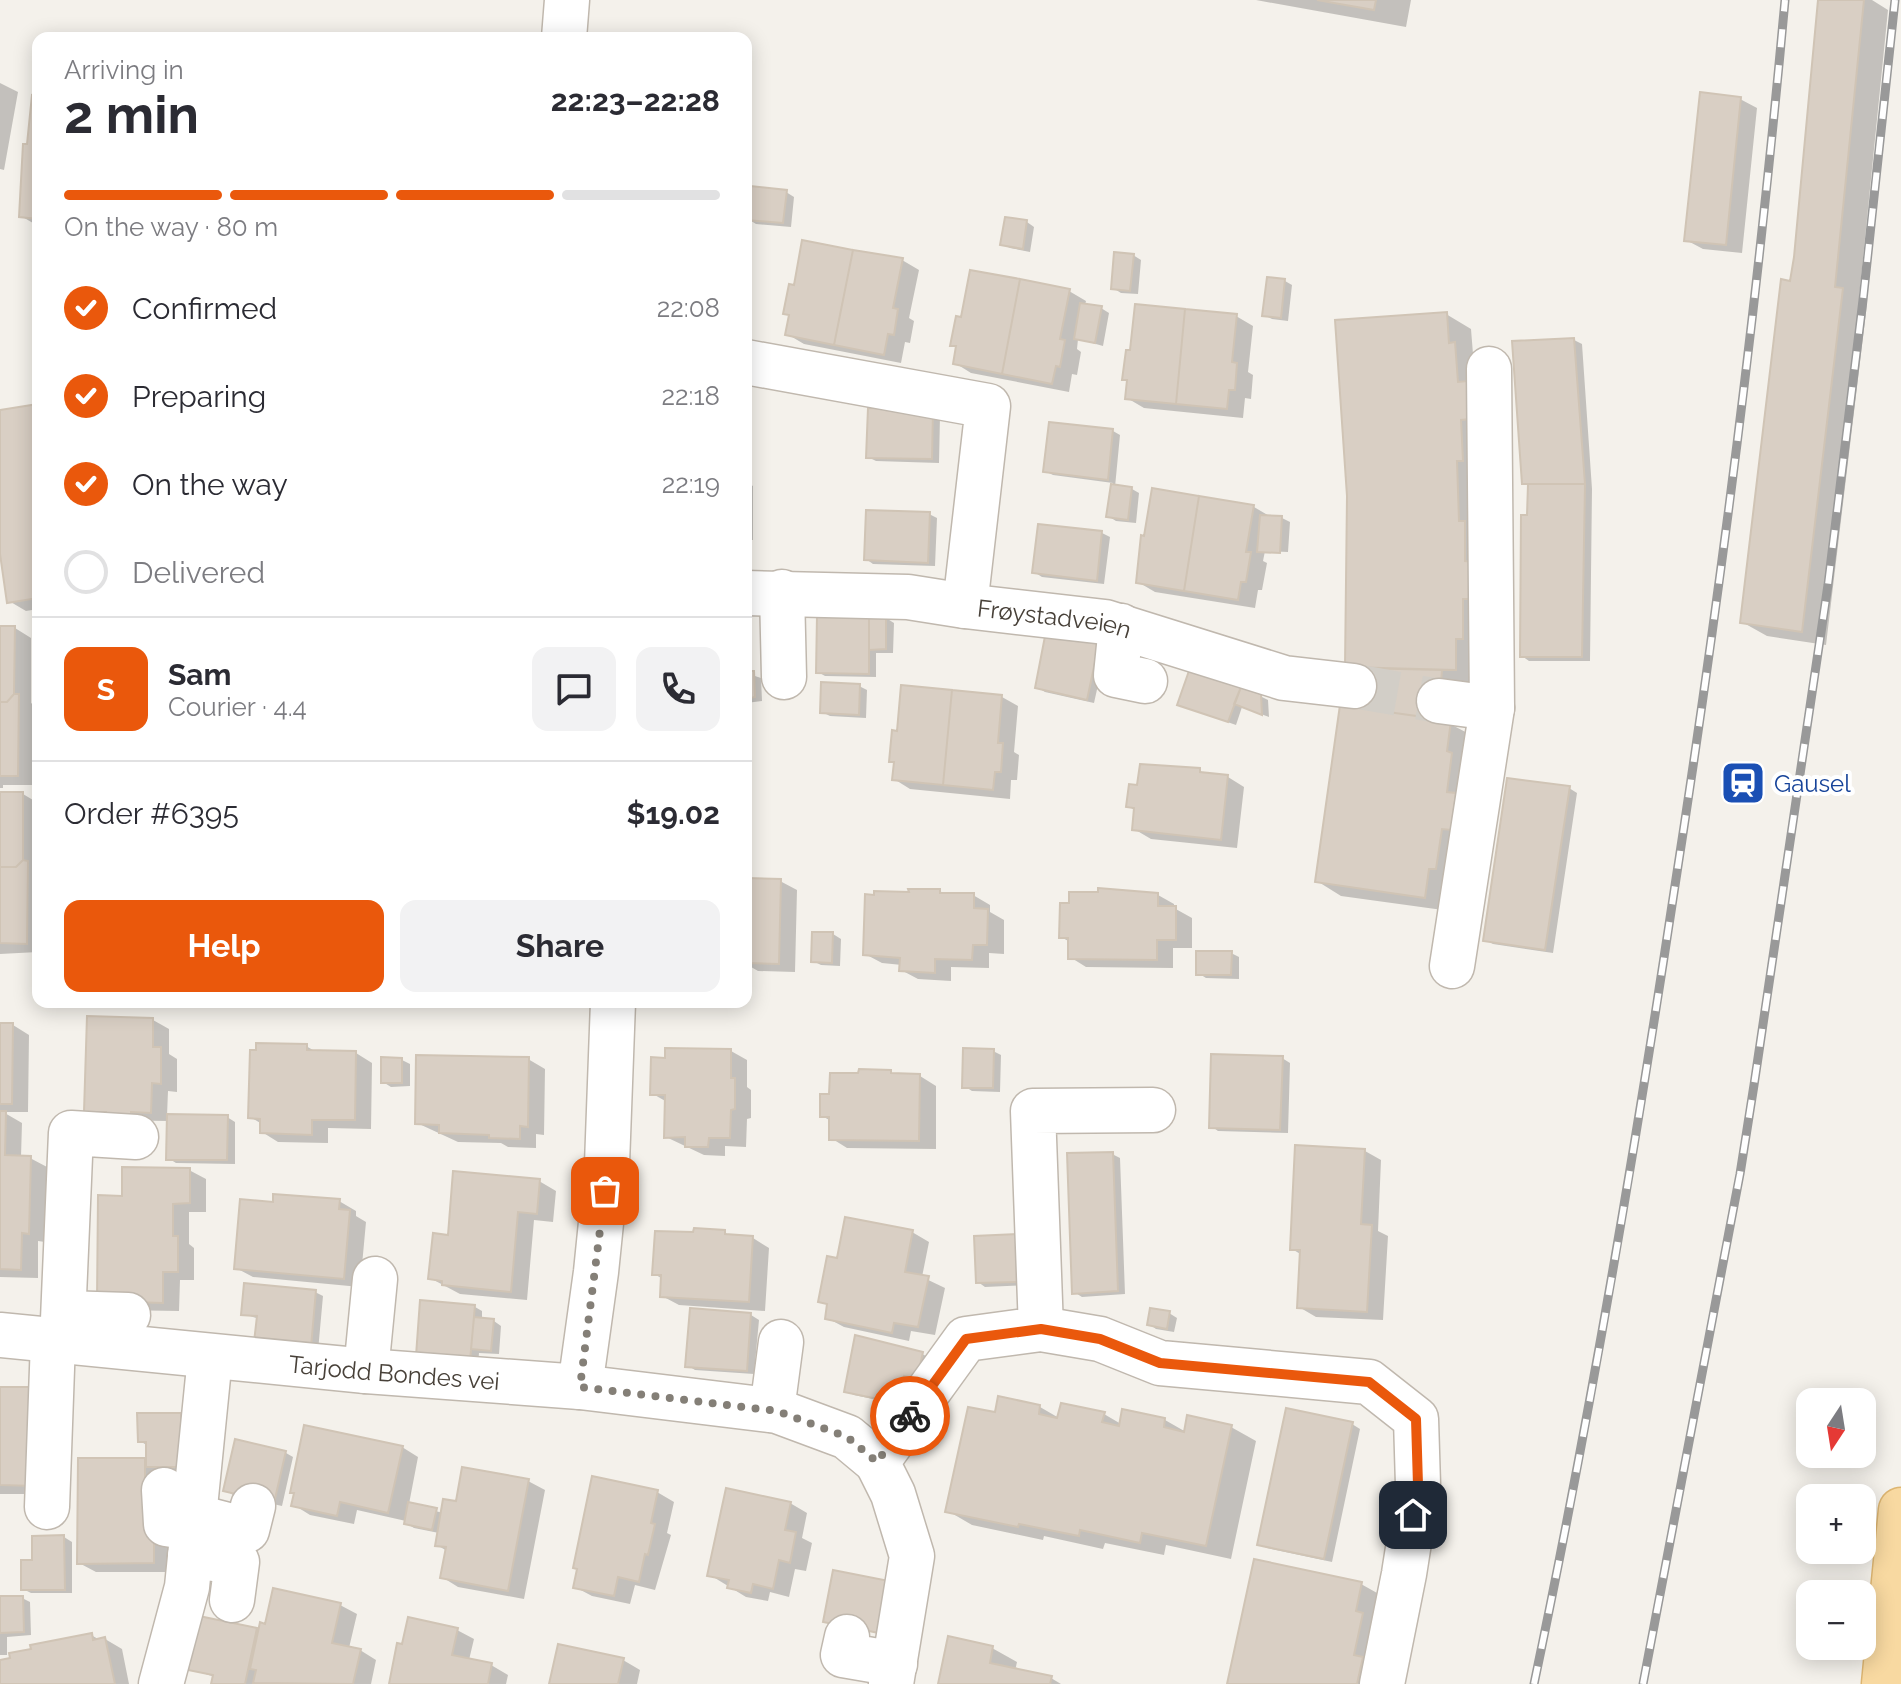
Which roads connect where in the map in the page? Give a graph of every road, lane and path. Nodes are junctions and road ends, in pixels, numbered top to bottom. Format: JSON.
{"nodes":[{"id":1,"x":567,"y":0,"type":"edge"},
{"id":2,"x":564,"y":32,"type":"edge"},
{"id":3,"x":752,"y":363,"type":"edge"},
{"id":4,"x":1489,"y":369,"type":"dead end"},
{"id":5,"x":764,"y":592,"type":"edge"},
{"id":6,"x":965,"y":606,"type":"junction"},
{"id":7,"x":1121,"y":626,"type":"junction"},
{"id":8,"x":784,"y":677,"type":"dead end"},
{"id":9,"x":1145,"y":681,"type":"dead end"},
{"id":10,"x":1354,"y":686,"type":"tunnel mouth"},
{"id":11,"x":1439,"y":701,"type":"tunnel mouth"},
{"id":12,"x":1492,"y":708,"type":"junction"},
{"id":13,"x":1452,"y":966,"type":"dead end"},
{"id":14,"x":613,"y":1008,"type":"edge"},
{"id":15,"x":1153,"y":1110,"type":"dead end"},
{"id":16,"x":136,"y":1137,"type":"dead end"},
{"id":17,"x":375,"y":1279,"type":"dead end"},
{"id":18,"x":128,"y":1315,"type":"dead end"},
{"id":19,"x":1041,"y":1329,"type":"junction"},
{"id":20,"x":60,"y":1332,"type":"junction"},
{"id":21,"x":0,"y":1335,"type":"edge"},
{"id":22,"x":781,"y":1342,"type":"dead end"},
{"id":23,"x":210,"y":1357,"type":"junction"},
{"id":24,"x":366,"y":1371,"type":"junction"},
{"id":25,"x":580,"y":1387,"type":"junction"},
{"id":26,"x":772,"y":1410,"type":"junction"},
{"id":27,"x":877,"y":1462,"type":"junction"},
{"id":28,"x":253,"y":1506,"type":"dead end"},
{"id":29,"x":47,"y":1507,"type":"dead end"},
{"id":30,"x":1901,"y":1510,"type":"edge"},
{"id":31,"x":185,"y":1522,"type":"junction"},
{"id":32,"x":232,"y":1600,"type":"dead end"},
{"id":33,"x":847,"y":1637,"type":"dead end"},
{"id":34,"x":893,"y":1674,"type":"edge"},
{"id":35,"x":161,"y":1684,"type":"edge"},
{"id":36,"x":1382,"y":1684,"type":"edge"},
{"id":37,"x":1884,"y":1684,"type":"edge"}],
"edges":[{"from":1,"to":2,"type":"street"},
{"from":3,"to":6,"type":"street"},
{"from":4,"to":12,"type":"street"},
{"from":5,"to":6,"type":"street","name":"Frøystadveien"},
{"from":5,"to":8,"type":"street"},
{"from":6,"to":7,"type":"street","name":"Frøystadveien"},
{"from":7,"to":9,"type":"street"},
{"from":7,"to":10,"type":"street","name":"Frøystadveien"},
{"from":11,"to":12,"type":"street"},
{"from":12,"to":13,"type":"street"},
{"from":14,"to":25,"type":"street"},
{"from":15,"to":19,"type":"street"},
{"from":16,"to":20,"type":"street"},
{"from":17,"to":24,"type":"street"},
{"from":18,"to":20,"type":"street"},
{"from":19,"to":27,"type":"street"},
{"from":19,"to":36,"type":"street"},
{"from":20,"to":21,"type":"street","name":"Tarjodd Bondes vei"},
{"from":20,"to":23,"type":"street","name":"Tarjodd Bondes vei"},
{"from":20,"to":29,"type":"street"},
{"from":22,"to":26,"type":"street"},
{"from":23,"to":24,"type":"street","name":"Tarjodd Bondes vei"},
{"from":23,"to":31,"type":"street"},
{"from":24,"to":25,"type":"street","name":"Tarjodd Bondes vei"},
{"from":25,"to":26,"type":"street"},
{"from":26,"to":27,"type":"street"},
{"from":27,"to":34,"type":"street"},
{"from":28,"to":31,"type":"street"},
{"from":30,"to":37,"type":"main road"},
{"from":31,"to":32,"type":"street"},
{"from":31,"to":35,"type":"street"},
{"from":33,"to":34,"type":"street"}]}
